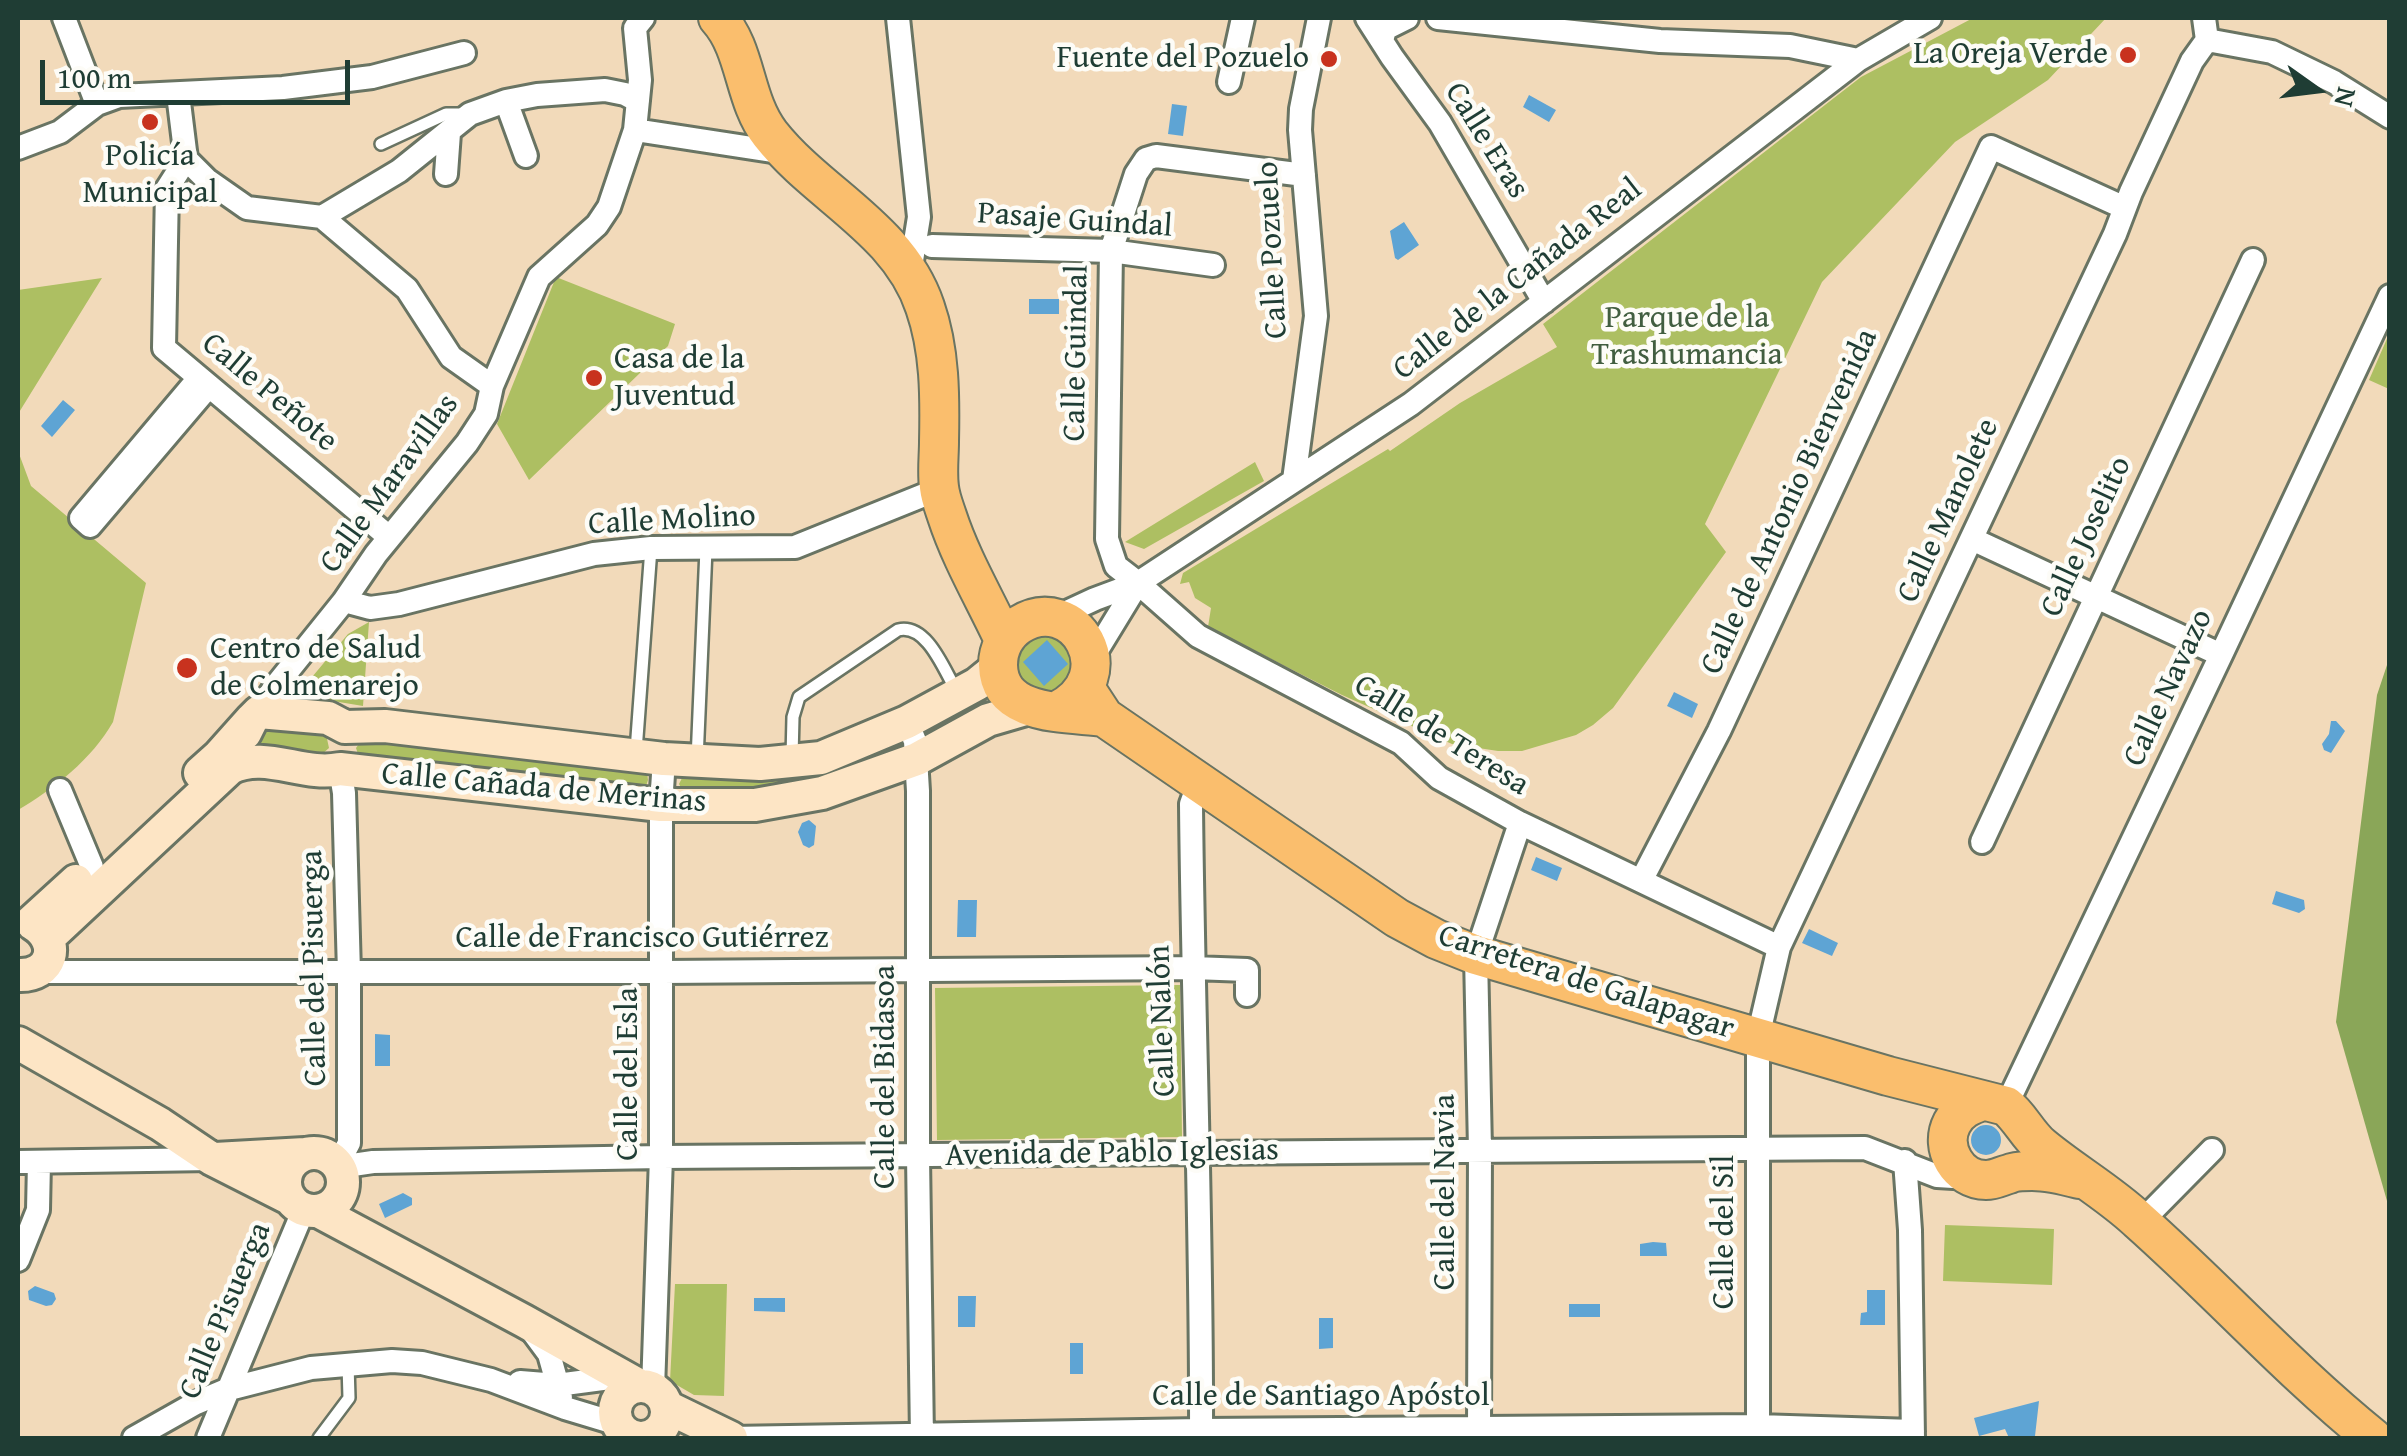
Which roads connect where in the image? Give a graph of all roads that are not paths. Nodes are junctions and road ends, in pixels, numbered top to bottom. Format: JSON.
{"nodes":[{"id":1,"x":64,"y":18,"type":"edge"},
{"id":2,"x":718,"y":18,"type":"edge"},
{"id":3,"x":898,"y":18,"type":"edge"},
{"id":4,"x":1243,"y":18,"type":"edge"},
{"id":5,"x":1319,"y":18,"type":"edge"},
{"id":6,"x":1367,"y":18,"type":"edge"},
{"id":7,"x":1406,"y":18,"type":"edge"},
{"id":8,"x":1438,"y":18,"type":"edge"},
{"id":9,"x":1930,"y":18,"type":"edge"},
{"id":10,"x":639,"y":23,"type":"edge"},
{"id":11,"x":1661,"y":29,"type":"edge"},
{"id":12,"x":2205,"y":29,"type":"edge"},
{"id":13,"x":1382,"y":41,"type":"junction"},
{"id":14,"x":464,"y":54,"type":"dead end"},
{"id":15,"x":1858,"y":60,"type":"junction"},
{"id":16,"x":1229,"y":82,"type":"dead end"},
{"id":17,"x":178,"y":94,"type":"junction"},
{"id":18,"x":506,"y":100,"type":"junction"},
{"id":19,"x":638,"y":101,"type":"junction"},
{"id":20,"x":97,"y":104,"type":"junction"},
{"id":21,"x":470,"y":114,"type":"junction"},
{"id":22,"x":2390,"y":117,"type":"edge"},
{"id":23,"x":747,"y":129,"type":"junction"},
{"id":24,"x":635,"y":130,"type":"junction"},
{"id":25,"x":449,"y":133,"type":"junction"},
{"id":26,"x":381,"y":144,"type":"dead end"},
{"id":27,"x":18,"y":148,"type":"edge"},
{"id":28,"x":526,"y":156,"type":"dead end"},
{"id":29,"x":186,"y":158,"type":"junction"},
{"id":30,"x":446,"y":174,"type":"dead end"},
{"id":31,"x":1304,"y":175,"type":"junction"},
{"id":32,"x":2124,"y":208,"type":"junction"},
{"id":33,"x":322,"y":217,"type":"junction"},
{"id":34,"x":1111,"y":251,"type":"junction"},
{"id":35,"x":921,"y":259,"type":"junction"},
{"id":36,"x":2253,"y":260,"type":"dead end"},
{"id":37,"x":1213,"y":265,"type":"dead end"},
{"id":38,"x":2390,"y":296,"type":"edge"},
{"id":39,"x":1544,"y":302,"type":"junction"},
{"id":40,"x":204,"y":382,"type":"junction"},
{"id":41,"x":492,"y":386,"type":"junction"},
{"id":42,"x":1294,"y":480,"type":"junction"},
{"id":43,"x":939,"y":489,"type":"junction"},
{"id":44,"x":389,"y":537,"type":"junction"},
{"id":45,"x":955,"y":539,"type":"junction"},
{"id":46,"x":1972,"y":539,"type":"junction"},
{"id":47,"x":651,"y":548,"type":"junction"},
{"id":48,"x":706,"y":549,"type":"junction"},
{"id":49,"x":1138,"y":582,"type":"junction"},
{"id":50,"x":2096,"y":595,"type":"junction"},
{"id":51,"x":344,"y":602,"type":"junction"},
{"id":52,"x":1045,"y":618,"type":"junction"},
{"id":53,"x":1001,"y":654,"type":"junction"},
{"id":54,"x":2222,"y":655,"type":"junction"},
{"id":55,"x":958,"y":694,"type":"junction"},
{"id":56,"x":1073,"y":697,"type":"junction"},
{"id":57,"x":255,"y":715,"type":"junction"},
{"id":58,"x":907,"y":722,"type":"junction"},
{"id":59,"x":346,"y":727,"type":"junction"},
{"id":60,"x":666,"y":759,"type":"junction"},
{"id":61,"x":917,"y":759,"type":"junction"},
{"id":62,"x":792,"y":760,"type":"junction"},
{"id":63,"x":253,"y":761,"type":"junction"},
{"id":64,"x":340,"y":769,"type":"junction"},
{"id":65,"x":1199,"y":782,"type":"junction"},
{"id":66,"x":60,"y":790,"type":"dead end"},
{"id":67,"x":660,"y":805,"type":"junction"},
{"id":68,"x":1520,"y":823,"type":"junction"},
{"id":69,"x":1982,"y":842,"type":"dead end"},
{"id":70,"x":92,"y":867,"type":"junction"},
{"id":71,"x":1641,"y":881,"type":"junction"},
{"id":72,"x":32,"y":927,"type":"edge"},
{"id":73,"x":1779,"y":947,"type":"junction"},
{"id":74,"x":1476,"y":955,"type":"junction"},
{"id":75,"x":1193,"y":968,"type":"junction"},
{"id":76,"x":919,"y":969,"type":"junction"},
{"id":77,"x":662,"y":972,"type":"junction"},
{"id":78,"x":348,"y":973,"type":"junction"},
{"id":79,"x":27,"y":974,"type":"edge"},
{"id":80,"x":1247,"y":995,"type":"dead end"},
{"id":81,"x":1758,"y":1037,"type":"junction"},
{"id":82,"x":18,"y":1043,"type":"edge"},
{"id":83,"x":1888,"y":1076,"type":"junction"},
{"id":84,"x":2005,"y":1112,"type":"junction"},
{"id":85,"x":1758,"y":1147,"type":"junction"},
{"id":86,"x":1480,"y":1150,"type":"junction"},
{"id":87,"x":2212,"y":1150,"type":"dead end"},
{"id":88,"x":305,"y":1154,"type":"junction"},
{"id":89,"x":1199,"y":1154,"type":"junction"},
{"id":90,"x":918,"y":1156,"type":"junction"},
{"id":91,"x":661,"y":1157,"type":"junction"},
{"id":92,"x":1895,"y":1158,"type":"junction"},
{"id":93,"x":212,"y":1159,"type":"junction"},
{"id":94,"x":28,"y":1162,"type":"edge"},
{"id":95,"x":1964,"y":1162,"type":"junction"},
{"id":96,"x":340,"y":1172,"type":"junction"},
{"id":97,"x":2091,"y":1182,"type":"junction"},
{"id":98,"x":304,"y":1206,"type":"junction"},
{"id":99,"x":2141,"y":1222,"type":"junction"},
{"id":100,"x":1910,"y":1230,"type":"junction"},
{"id":101,"x":375,"y":1242,"type":"junction"},
{"id":102,"x":18,"y":1260,"type":"edge"},
{"id":103,"x":524,"y":1321,"type":"junction"},
{"id":104,"x":348,"y":1364,"type":"junction"},
{"id":105,"x":491,"y":1380,"type":"junction"},
{"id":106,"x":557,"y":1386,"type":"junction"},
{"id":107,"x":228,"y":1389,"type":"junction"},
{"id":108,"x":565,"y":1408,"type":"junction"},
{"id":109,"x":643,"y":1415,"type":"edge"},
{"id":110,"x":1758,"y":1426,"type":"junction"},
{"id":111,"x":1480,"y":1428,"type":"junction"},
{"id":112,"x":1201,"y":1434,"type":"edge"},
{"id":113,"x":1913,"y":1435,"type":"edge"},
{"id":114,"x":922,"y":1436,"type":"edge"},
{"id":115,"x":877,"y":1437,"type":"edge"},
{"id":116,"x":134,"y":1438,"type":"edge"},
{"id":117,"x":208,"y":1438,"type":"edge"},
{"id":118,"x":320,"y":1438,"type":"edge"},
{"id":119,"x":731,"y":1438,"type":"edge"},
{"id":120,"x":2373,"y":1438,"type":"edge"}],
"edges":[{"from":1,"to":20,"type":"street"},
{"from":2,"to":23,"type":"main road"},
{"from":3,"to":35,"type":"street"},
{"from":4,"to":16,"type":"street"},
{"from":5,"to":31,"type":"street","name":"Calle Pozuelo"},
{"from":6,"to":13,"type":"street","name":"Calle Eras"},
{"from":7,"to":13,"type":"street"},
{"from":8,"to":11,"type":"street"},
{"from":9,"to":15,"type":"street","name":"Calle de la Cañada Real"},
{"from":10,"to":19,"type":"street","name":"Calle Maravillas"},
{"from":11,"to":15,"type":"street"},
{"from":12,"to":22,"type":"street"},
{"from":12,"to":32,"type":"street","name":"Calle Manolete"},
{"from":13,"to":39,"type":"street","name":"Calle Eras"},
{"from":14,"to":17,"type":"street"},
{"from":15,"to":39,"type":"street","name":"Calle de la Cañada Real"},
{"from":17,"to":20,"type":"street"},
{"from":17,"to":29,"type":"street"},
{"from":18,"to":19,"type":"street"},
{"from":18,"to":21,"type":"street"},
{"from":18,"to":28,"type":"street"},
{"from":19,"to":24,"type":"street","name":"Calle Maravillas"},
{"from":20,"to":27,"type":"street"},
{"from":21,"to":25,"type":"street"},
{"from":21,"to":26,"type":"lane"},
{"from":23,"to":24,"type":"street"},
{"from":23,"to":35,"type":"main road"},
{"from":24,"to":41,"type":"street","name":"Calle Maravillas"},
{"from":25,"to":30,"type":"street"},
{"from":25,"to":33,"type":"street"},
{"from":29,"to":33,"type":"street"},
{"from":29,"to":40,"type":"street","name":"Calle Peñote"},
{"from":31,"to":34,"type":"street","name":"Calle Guindal"},
{"from":31,"to":42,"type":"street","name":"Calle Pozuelo"},
{"from":32,"to":46,"type":"street","name":"Calle Manolete"},
{"from":32,"to":71,"type":"street","name":"Calle de Antonio Bienvenida"},
{"from":33,"to":41,"type":"street"},
{"from":34,"to":35,"type":"street","name":"Pasaje Guindal"},
{"from":34,"to":37,"type":"street","name":"Pasaje Guindal"},
{"from":34,"to":49,"type":"street","name":"Calle Guindal"},
{"from":35,"to":43,"type":"main road"},
{"from":36,"to":50,"type":"street","name":"Calle Joselito"},
{"from":38,"to":54,"type":"street","name":"Calle Navazo"},
{"from":39,"to":42,"type":"street","name":"Calle de la Cañada Real"},
{"from":40,"to":40,"type":"street"},
{"from":40,"to":44,"type":"street","name":"Calle Peñote"},
{"from":41,"to":44,"type":"street","name":"Calle Maravillas"},
{"from":42,"to":49,"type":"street","name":"Calle de la Cañada Real"},
{"from":43,"to":45,"type":"main road"},
{"from":43,"to":48,"type":"street","name":"Calle Molino"},
{"from":44,"to":51,"type":"street","name":"Calle Maravillas"},
{"from":45,"to":52,"type":"main road"},
{"from":45,"to":53,"type":"main road"},
{"from":46,"to":50,"type":"street"},
{"from":46,"to":73,"type":"street","name":"Calle Manolete"},
{"from":47,"to":48,"type":"street","name":"Calle Molino"},
{"from":47,"to":51,"type":"street","name":"Calle Molino"},
{"from":47,"to":60,"type":"lane"},
{"from":48,"to":60,"type":"lane"},
{"from":49,"to":52,"type":"street","name":"Calle de la Cañada Real"},
{"from":49,"to":56,"type":"street","name":"Calle de la Cañada Real"},
{"from":49,"to":68,"type":"street","name":"Calle de Teresa"},
{"from":50,"to":54,"type":"street"},
{"from":50,"to":69,"type":"street","name":"Calle Joselito"},
{"from":51,"to":57,"type":"street","name":"Calle Maravillas"},
{"from":52,"to":53,"type":"main road"},
{"from":52,"to":56,"type":"main road"},
{"from":53,"to":55,"type":"street","name":"Calle Cañada de Merinas"},
{"from":53,"to":56,"type":"main road"},
{"from":54,"to":84,"type":"street","name":"Calle Navazo"},
{"from":55,"to":58,"type":"street","name":"Calle Cañada de Merinas"},
{"from":55,"to":62,"type":"lane"},
{"from":56,"to":61,"type":"street","name":"Calle Cañada de Merinas"},
{"from":56,"to":65,"type":"main road","name":"Carretera de Galapagar"},
{"from":57,"to":59,"type":"street","name":"Calle Cañada de Merinas"},
{"from":57,"to":63,"type":"street"},
{"from":57,"to":70,"type":"street"},
{"from":58,"to":61,"type":"street","name":"Calle del Bidasoa"},
{"from":58,"to":62,"type":"street","name":"Calle Cañada de Merinas"},
{"from":59,"to":60,"type":"street","name":"Calle Cañada de Merinas"},
{"from":59,"to":64,"type":"street"},
{"from":60,"to":62,"type":"street","name":"Calle Cañada de Merinas"},
{"from":60,"to":67,"type":"street","name":"Calle del Esla"},
{"from":61,"to":67,"type":"street","name":"Calle Cañada de Merinas"},
{"from":61,"to":76,"type":"street","name":"Calle del Bidasoa"},
{"from":63,"to":64,"type":"street","name":"Calle Cañada de Merinas"},
{"from":63,"to":72,"type":"street"},
{"from":64,"to":67,"type":"street","name":"Calle Cañada de Merinas"},
{"from":64,"to":78,"type":"street","name":"Calle del Pisuerga"},
{"from":65,"to":74,"type":"main road","name":"Carretera de Galapagar"},
{"from":65,"to":75,"type":"street","name":"Calle Nalón"},
{"from":66,"to":70,"type":"street"},
{"from":67,"to":77,"type":"street","name":"Calle del Esla"},
{"from":68,"to":71,"type":"street","name":"Calle de Teresa"},
{"from":68,"to":74,"type":"street","name":"Calle del Navia"},
{"from":70,"to":72,"type":"street"},
{"from":71,"to":73,"type":"street","name":"Calle de Teresa"},
{"from":72,"to":79,"type":"street"},
{"from":73,"to":81,"type":"street","name":"Calle Manolete"},
{"from":74,"to":81,"type":"main road","name":"Carretera de Galapagar"},
{"from":74,"to":86,"type":"street","name":"Calle del Navia"},
{"from":75,"to":76,"type":"street","name":"Calle de Francisco Gutiérrez"},
{"from":75,"to":80,"type":"street","name":"Calle de Francisco Gutiérrez"},
{"from":75,"to":89,"type":"street","name":"Calle Nalón"},
{"from":76,"to":77,"type":"street","name":"Calle de Francisco Gutiérrez"},
{"from":76,"to":90,"type":"street","name":"Calle del Bidasoa"},
{"from":77,"to":78,"type":"street","name":"Calle de Francisco Gutiérrez"},
{"from":77,"to":91,"type":"street","name":"Calle del Esla"},
{"from":78,"to":79,"type":"street","name":"Calle de Francisco Gutiérrez"},
{"from":78,"to":96,"type":"street","name":"Calle del Pisuerga"},
{"from":81,"to":83,"type":"main road","name":"Carretera de Galapagar"},
{"from":81,"to":85,"type":"street","name":"Calle del Sil"},
{"from":82,"to":93,"type":"street"},
{"from":83,"to":84,"type":"main road","name":"Carretera de Galapagar"},
{"from":83,"to":95,"type":"main road"},
{"from":84,"to":95,"type":"main road"},
{"from":84,"to":95,"type":"main road"},
{"from":84,"to":97,"type":"main road"},
{"from":85,"to":86,"type":"street","name":"Avenida de Pablo Iglesias"},
{"from":85,"to":92,"type":"street","name":"Avenida de Pablo Iglesias"},
{"from":85,"to":110,"type":"street","name":"Calle del Sil"},
{"from":86,"to":89,"type":"street","name":"Avenida de Pablo Iglesias"},
{"from":86,"to":111,"type":"street","name":"Calle del Navia"},
{"from":87,"to":99,"type":"street"},
{"from":88,"to":93,"type":"street"},
{"from":88,"to":96,"type":"street"},
{"from":88,"to":98,"type":"street"},
{"from":89,"to":90,"type":"street","name":"Avenida de Pablo Iglesias"},
{"from":89,"to":112,"type":"street","name":"Calle Nalón"},
{"from":90,"to":91,"type":"street","name":"Avenida de Pablo Iglesias"},
{"from":90,"to":114,"type":"street","name":"Calle del Bidasoa"},
{"from":91,"to":96,"type":"street","name":"Avenida de Pablo Iglesias"},
{"from":91,"to":109,"type":"street","name":"Calle del Esla"},
{"from":92,"to":95,"type":"street","name":"Avenida de Pablo Iglesias"},
{"from":92,"to":100,"type":"street"},
{"from":93,"to":94,"type":"street"},
{"from":93,"to":98,"type":"street"},
{"from":94,"to":102,"type":"street"},
{"from":95,"to":97,"type":"main road"},
{"from":95,"to":100,"type":"street"},
{"from":96,"to":98,"type":"street"},
{"from":96,"to":101,"type":"street"},
{"from":97,"to":99,"type":"main road"},
{"from":98,"to":101,"type":"street"},
{"from":98,"to":107,"type":"street","name":"Calle Pisuerga"},
{"from":99,"to":120,"type":"main road"},
{"from":100,"to":113,"type":"street"},
{"from":101,"to":103,"type":"street"},
{"from":103,"to":106,"type":"street"},
{"from":103,"to":109,"type":"street"},
{"from":104,"to":105,"type":"street"},
{"from":104,"to":107,"type":"street"},
{"from":104,"to":118,"type":"lane"},
{"from":105,"to":106,"type":"street"},
{"from":105,"to":108,"type":"street"},
{"from":106,"to":108,"type":"street"},
{"from":106,"to":109,"type":"street"},
{"from":107,"to":116,"type":"street"},
{"from":107,"to":117,"type":"street","name":"Calle Pisuerga"},
{"from":108,"to":109,"type":"street"},
{"from":109,"to":119,"type":"street"},
{"from":110,"to":111,"type":"street","name":"Calle de Santiago Apóstol"},
{"from":110,"to":113,"type":"street","name":"Calle de Santiago Apóstol"},
{"from":111,"to":112,"type":"street","name":"Calle de Santiago Apóstol"},
{"from":112,"to":114,"type":"street","name":"Calle de Santiago Apóstol"},
{"from":114,"to":115,"type":"street","name":"Calle de Santiago Apóstol"},
{"from":115,"to":119,"type":"street","name":"Calle de Santiago Apóstol"}]}
